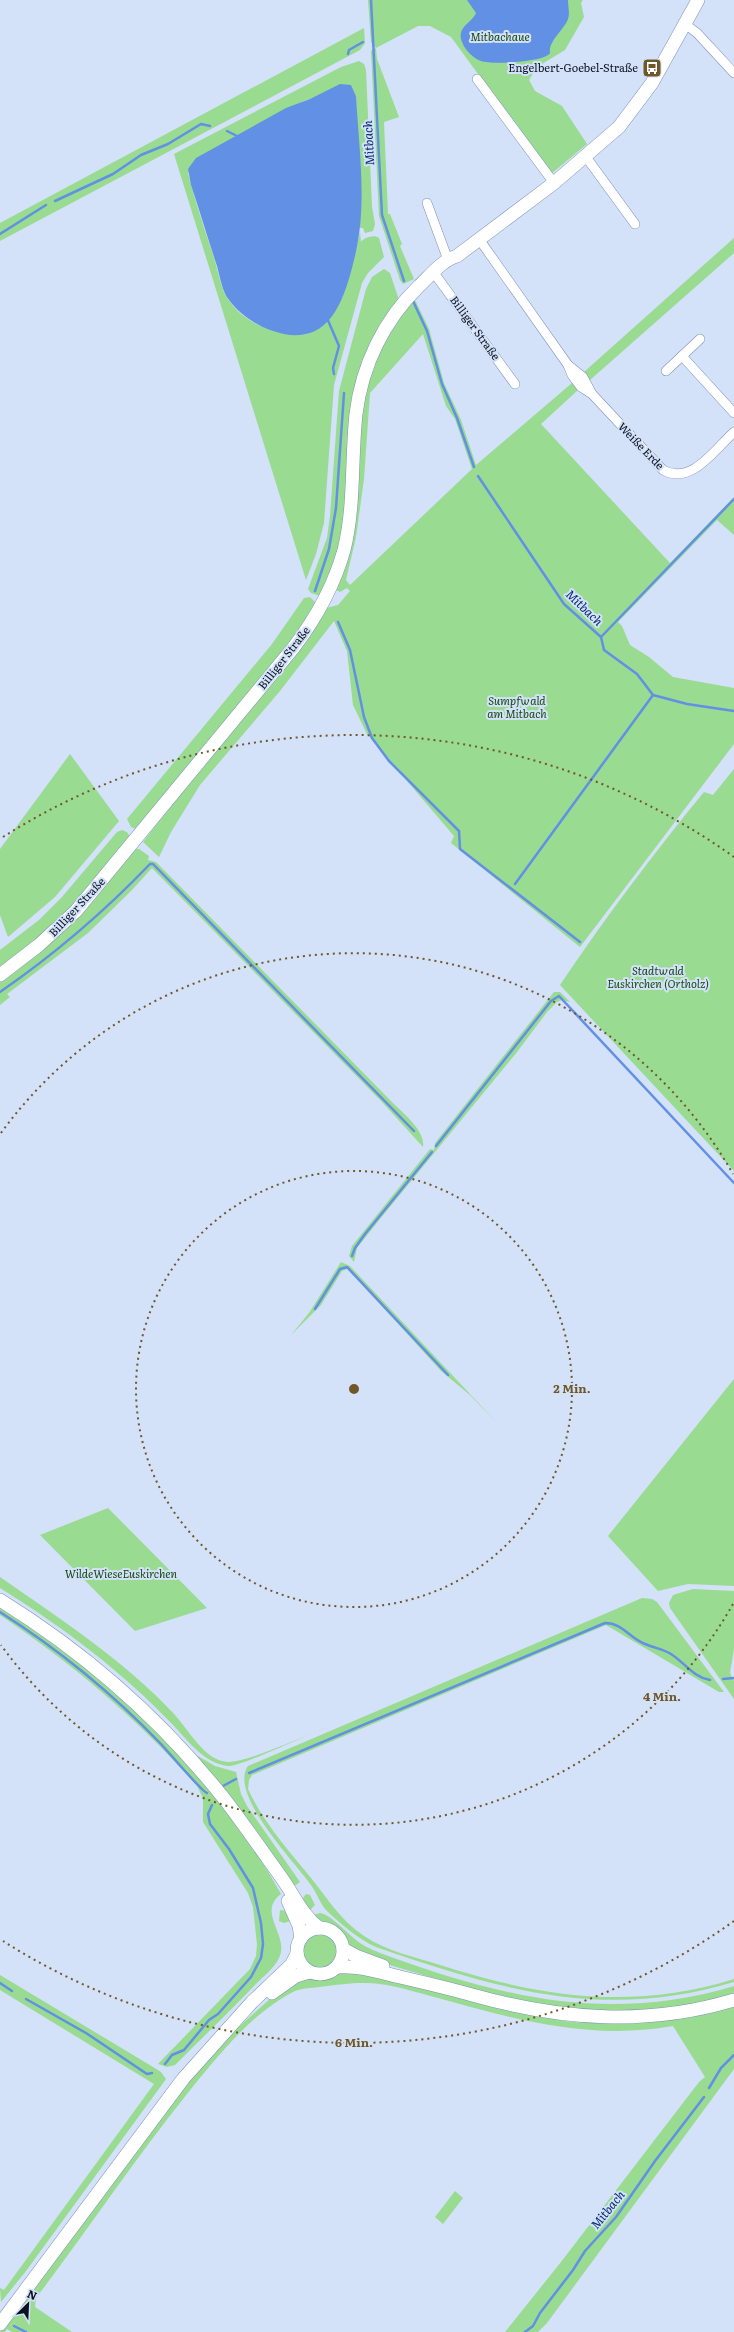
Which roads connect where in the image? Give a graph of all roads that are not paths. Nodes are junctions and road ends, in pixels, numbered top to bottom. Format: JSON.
{"nodes":[{"id":1,"x":698,"y":0,"type":"edge"},
{"id":2,"x":685,"y":24,"type":"junction"},
{"id":3,"x":734,"y":73,"type":"edge"},
{"id":4,"x":477,"y":79,"type":"dead end"},
{"id":5,"x":586,"y":157,"type":"junction"},
{"id":6,"x":554,"y":183,"type":"junction"},
{"id":7,"x":427,"y":203,"type":"dead end"},
{"id":8,"x":635,"y":224,"type":"dead end"},
{"id":9,"x":479,"y":239,"type":"junction"},
{"id":10,"x":448,"y":260,"type":"junction"},
{"id":11,"x":434,"y":273,"type":"junction"},
{"id":12,"x":700,"y":339,"type":"dead end"},
{"id":13,"x":682,"y":356,"type":"junction"},
{"id":14,"x":666,"y":371,"type":"dead end"},
{"id":15,"x":515,"y":384,"type":"dead end"},
{"id":16,"x":734,"y":413,"type":"edge"},
{"id":17,"x":734,"y":432,"type":"edge"},
{"id":18,"x":0,"y":975,"type":"edge"},
{"id":19,"x":0,"y":1600,"type":"edge"},
{"id":20,"x":266,"y":1858,"type":"junction"},
{"id":21,"x":319,"y":1928,"type":"junction"},
{"id":22,"x":301,"y":1938,"type":"junction"},
{"id":23,"x":343,"y":1949,"type":"junction"},
{"id":24,"x":297,"y":1954,"type":"junction"},
{"id":25,"x":337,"y":1967,"type":"junction"},
{"id":26,"x":309,"y":1972,"type":"junction"},
{"id":27,"x":431,"y":1984,"type":"junction"},
{"id":28,"x":734,"y":2000,"type":"edge"},
{"id":29,"x":233,"y":2024,"type":"junction"},
{"id":30,"x":0,"y":2324,"type":"edge"}],
"edges":[{"from":1,"to":2,"type":"main road","name":"Billiger Straße"},
{"from":2,"to":3,"type":"street"},
{"from":2,"to":5,"type":"main road","name":"Billiger Straße"},
{"from":4,"to":6,"type":"street"},
{"from":5,"to":6,"type":"main road","name":"Billiger Straße"},
{"from":5,"to":8,"type":"street"},
{"from":6,"to":9,"type":"main road","name":"Billiger Straße"},
{"from":7,"to":10,"type":"street"},
{"from":9,"to":10,"type":"main road","name":"Billiger Straße"},
{"from":9,"to":17,"type":"street","name":"Weiße Erde"},
{"from":10,"to":11,"type":"main road","name":"Billiger Straße"},
{"from":11,"to":15,"type":"street","name":"Billiger Straße"},
{"from":11,"to":18,"type":"main road","name":"Billiger Straße"},
{"from":12,"to":13,"type":"street"},
{"from":13,"to":14,"type":"street"},
{"from":13,"to":16,"type":"street"},
{"from":19,"to":20,"type":"main road"},
{"from":20,"to":21,"type":"main road"},
{"from":20,"to":22,"type":"main road"},
{"from":21,"to":22,"type":"main road"},
{"from":21,"to":23,"type":"main road"},
{"from":22,"to":24,"type":"main road"},
{"from":23,"to":25,"type":"main road"},
{"from":23,"to":27,"type":"main road"},
{"from":24,"to":26,"type":"main road"},
{"from":24,"to":29,"type":"main road"},
{"from":25,"to":26,"type":"main road"},
{"from":25,"to":27,"type":"main road"},
{"from":26,"to":29,"type":"main road"},
{"from":27,"to":28,"type":"main road"},
{"from":29,"to":30,"type":"main road"}]}
